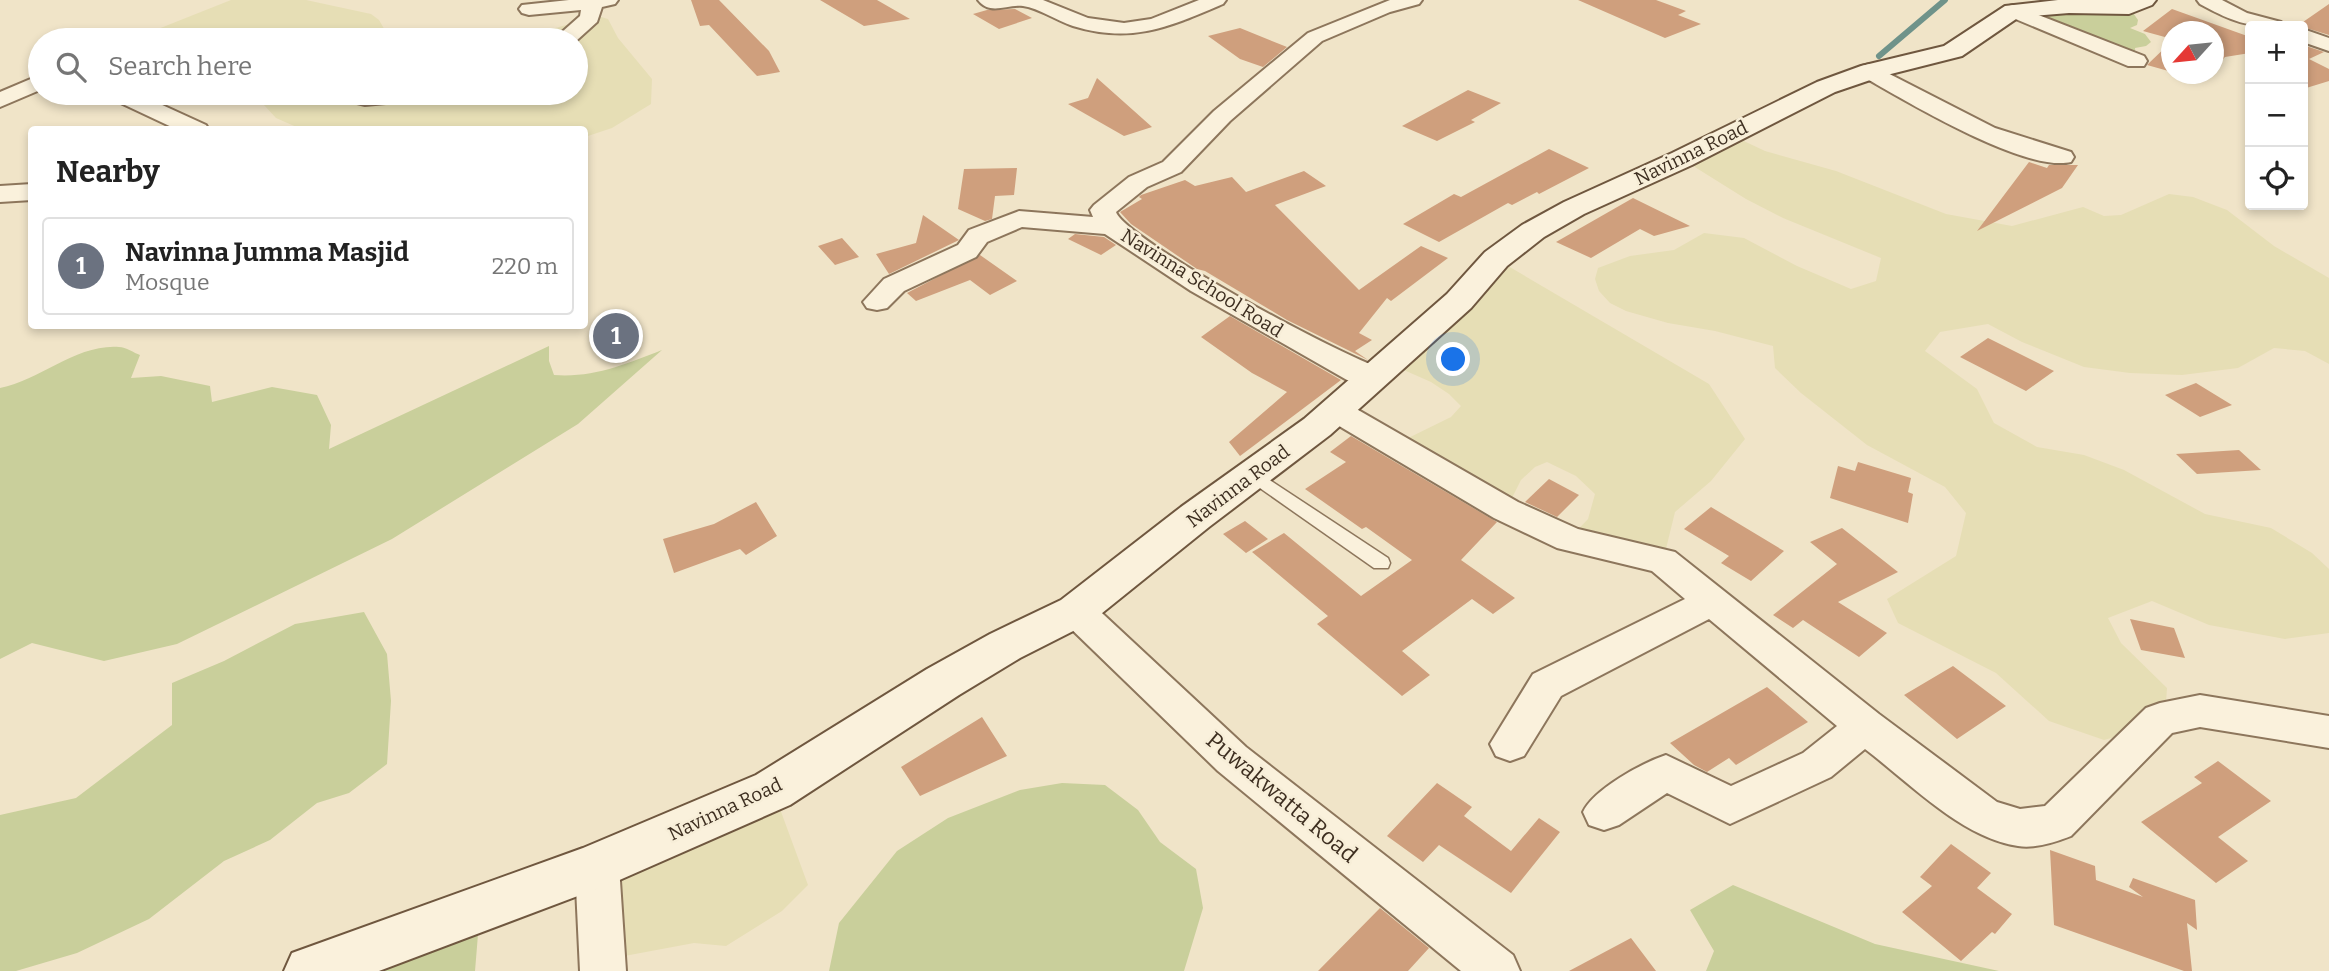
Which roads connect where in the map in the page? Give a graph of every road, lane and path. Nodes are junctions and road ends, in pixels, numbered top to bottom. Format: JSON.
{"nodes":[{"id":1,"x":988,"y":0,"type":"edge"},
{"id":2,"x":1026,"y":0,"type":"edge"},
{"id":3,"x":1216,"y":0,"type":"edge"},
{"id":4,"x":1412,"y":0,"type":"edge"},
{"id":5,"x":2144,"y":0,"type":"edge"},
{"id":6,"x":2207,"y":0,"type":"edge"},
{"id":7,"x":600,"y":2,"type":"edge"},
{"id":8,"x":529,"y":9,"type":"dead end"},
{"id":9,"x":2013,"y":11,"type":"junction"},
{"id":10,"x":2255,"y":21,"type":"edge"},
{"id":11,"x":578,"y":28,"type":"edge"},
{"id":12,"x":2308,"y":38,"type":"edge"},
{"id":13,"x":2329,"y":45,"type":"edge"},
{"id":14,"x":2136,"y":61,"type":"dead end"},
{"id":15,"x":1870,"y":71,"type":"junction"},
{"id":16,"x":28,"y":87,"type":"edge"},
{"id":17,"x":0,"y":100,"type":"edge"},
{"id":18,"x":144,"y":105,"type":"edge"},
{"id":19,"x":189,"y":126,"type":"edge"},
{"id":20,"x":2062,"y":157,"type":"dead end"},
{"id":21,"x":28,"y":192,"type":"edge"},
{"id":22,"x":0,"y":194,"type":"edge"},
{"id":23,"x":1113,"y":227,"type":"junction"},
{"id":24,"x":877,"y":302,"type":"dead end"},
{"id":25,"x":1373,"y":376,"type":"junction"},
{"id":26,"x":1335,"y":410,"type":"junction"},
{"id":27,"x":1253,"y":475,"type":"junction"},
{"id":28,"x":1381,"y":563,"type":"dead end"},
{"id":29,"x":1707,"y":596,"type":"junction"},
{"id":30,"x":1076,"y":611,"type":"junction"},
{"id":31,"x":1866,"y":726,"type":"junction"},
{"id":32,"x":2329,"y":732,"type":"edge"},
{"id":33,"x":1510,"y":744,"type":"dead end"},
{"id":34,"x":1604,"y":812,"type":"dead end"},
{"id":35,"x":597,"y":866,"type":"junction"},
{"id":36,"x":311,"y":971,"type":"edge"},
{"id":37,"x":603,"y":971,"type":"edge"},
{"id":38,"x":1497,"y":971,"type":"edge"}],
"edges":[{"from":1,"to":2,"type":"street"},
{"from":2,"to":3,"type":"street"},
{"from":4,"to":23,"type":"street","name":"Navinna School Road"},
{"from":5,"to":9,"type":"street","name":"Navinna Road"},
{"from":6,"to":10,"type":"street"},
{"from":7,"to":8,"type":"street"},
{"from":7,"to":11,"type":"street"},
{"from":9,"to":14,"type":"street"},
{"from":9,"to":15,"type":"street","name":"Navinna Road"},
{"from":12,"to":13,"type":"street"},
{"from":15,"to":20,"type":"street"},
{"from":15,"to":25,"type":"street","name":"Navinna Road"},
{"from":16,"to":17,"type":"street"},
{"from":18,"to":19,"type":"street"},
{"from":21,"to":22,"type":"street"},
{"from":23,"to":24,"type":"street"},
{"from":23,"to":25,"type":"street","name":"Navinna School Road"},
{"from":25,"to":26,"type":"street","name":"Navinna Road"},
{"from":26,"to":27,"type":"street","name":"Navinna Road"},
{"from":26,"to":29,"type":"street"},
{"from":27,"to":28,"type":"lane"},
{"from":27,"to":30,"type":"street","name":"Navinna Road"},
{"from":29,"to":31,"type":"street"},
{"from":29,"to":33,"type":"street"},
{"from":30,"to":35,"type":"street","name":"Navinna Road"},
{"from":30,"to":38,"type":"street","name":"Puwakwatta Road"},
{"from":31,"to":32,"type":"street"},
{"from":31,"to":34,"type":"street"},
{"from":35,"to":36,"type":"street","name":"Navinna Road"},
{"from":35,"to":37,"type":"street"}]}
